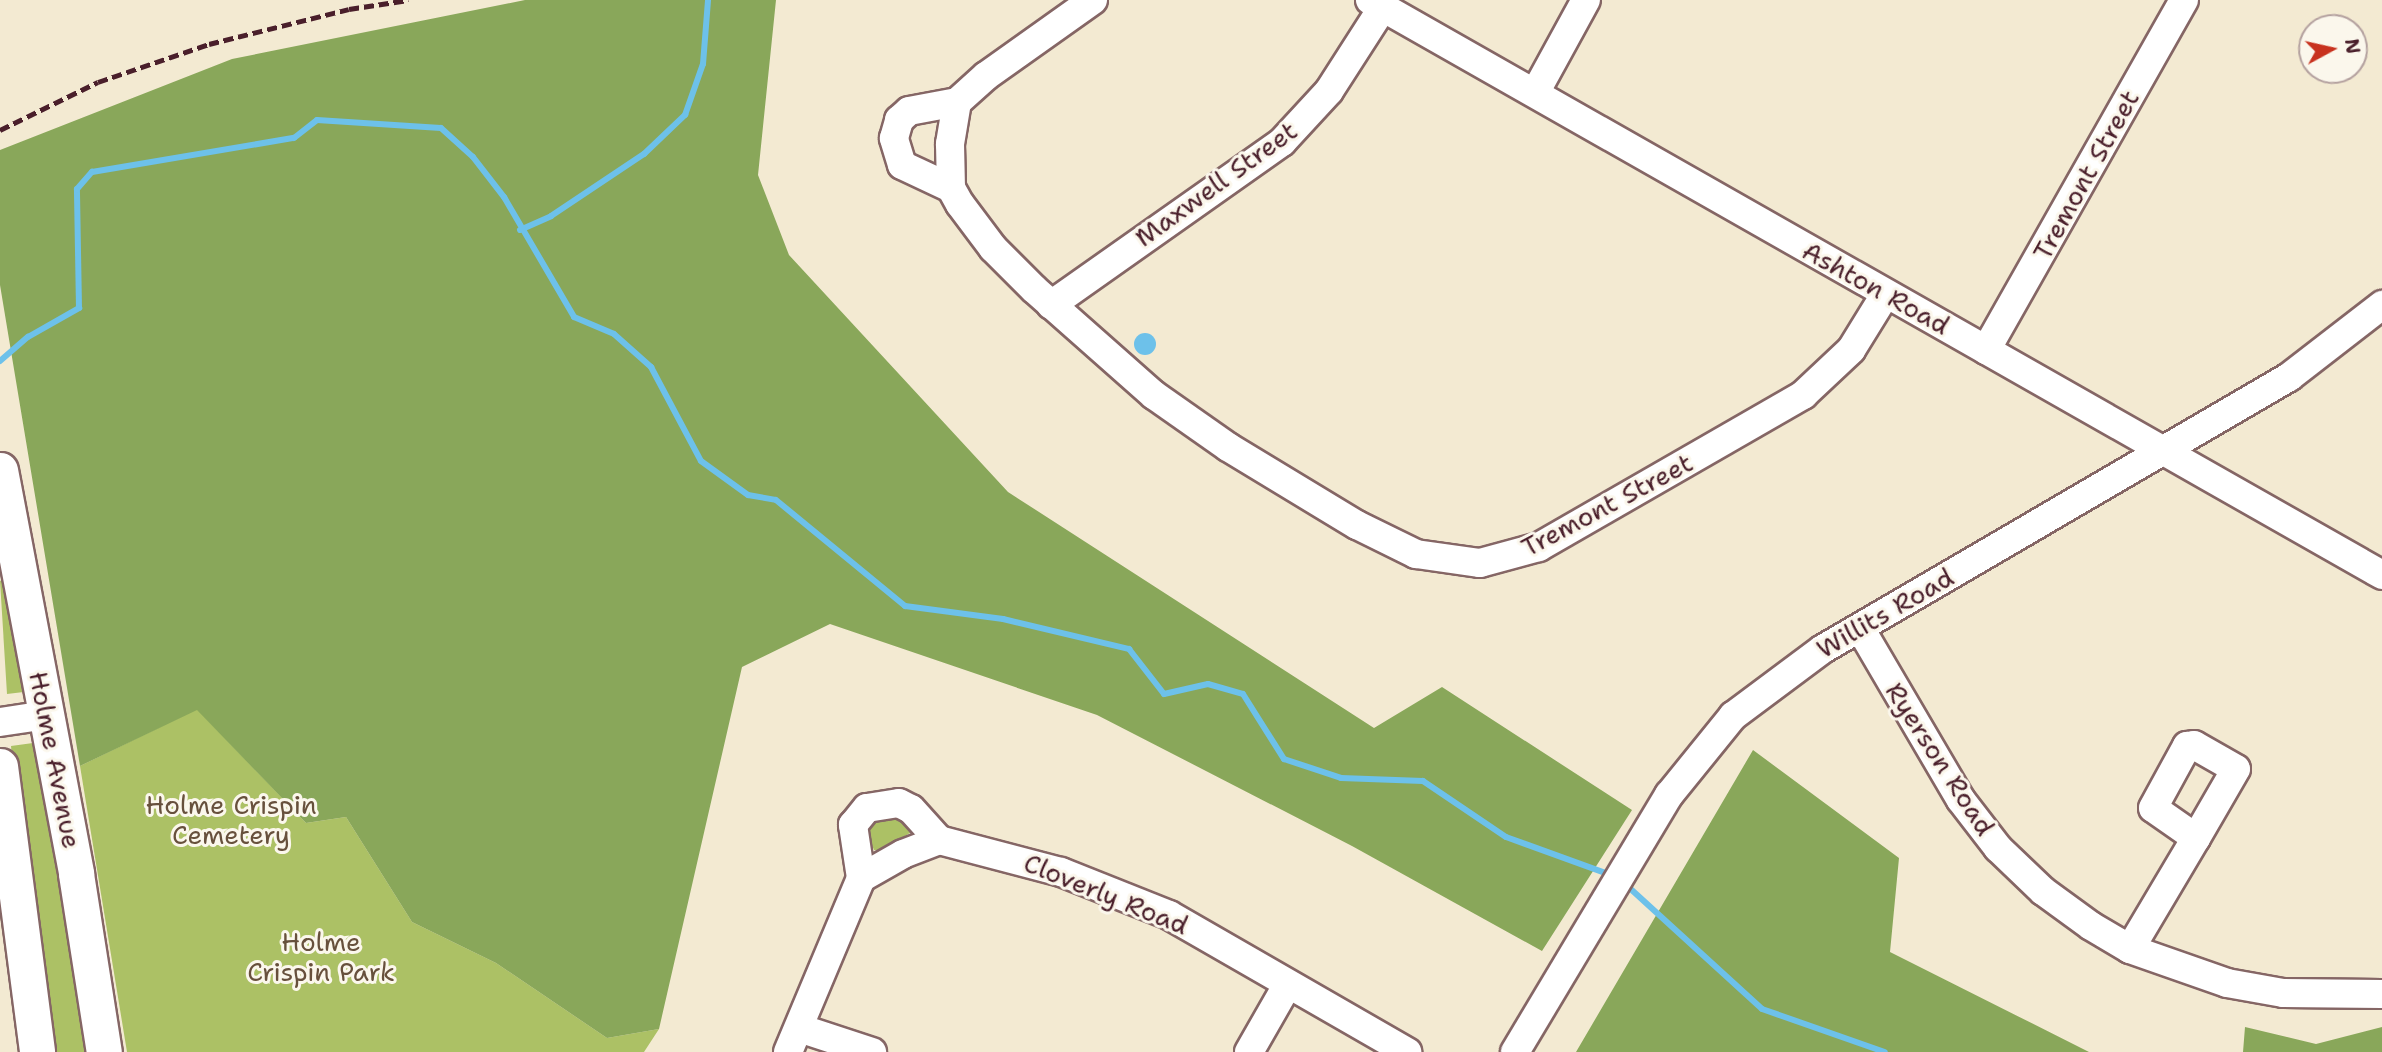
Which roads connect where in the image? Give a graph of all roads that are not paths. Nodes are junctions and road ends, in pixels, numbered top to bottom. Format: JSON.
{"nodes":[{"id":1,"x":1093,"y":0,"type":"edge"},
{"id":2,"x":1586,"y":0,"type":"edge"},
{"id":3,"x":2184,"y":0,"type":"edge"},
{"id":4,"x":1377,"y":4,"type":"edge"},
{"id":5,"x":1535,"y":93,"type":"junction"},
{"id":6,"x":957,"y":102,"type":"junction"},
{"id":7,"x":951,"y":188,"type":"junction"},
{"id":8,"x":1885,"y":295,"type":"junction"},
{"id":9,"x":1051,"y":305,"type":"junction"},
{"id":10,"x":2382,"y":305,"type":"edge"},
{"id":11,"x":1986,"y":350,"type":"junction"},
{"id":12,"x":2165,"y":451,"type":"junction"},
{"id":13,"x":0,"y":470,"type":"edge"},
{"id":14,"x":2382,"y":575,"type":"edge"},
{"id":15,"x":1860,"y":628,"type":"junction"},
{"id":16,"x":47,"y":715,"type":"junction"},
{"id":17,"x":0,"y":722,"type":"edge"},
{"id":18,"x":0,"y":766,"type":"edge"},
{"id":19,"x":2196,"y":838,"type":"dead end"},
{"id":20,"x":939,"y":840,"type":"junction"},
{"id":21,"x":861,"y":878,"type":"junction"},
{"id":22,"x":2130,"y":949,"type":"junction"},
{"id":23,"x":1288,"y":984,"type":"junction"},
{"id":24,"x":2382,"y":995,"type":"edge"},
{"id":25,"x":794,"y":1040,"type":"edge"},
{"id":26,"x":37,"y":1052,"type":"edge"},
{"id":27,"x":103,"y":1052,"type":"edge"},
{"id":28,"x":872,"y":1052,"type":"edge"},
{"id":29,"x":1249,"y":1052,"type":"edge"},
{"id":30,"x":1407,"y":1052,"type":"edge"},
{"id":31,"x":1515,"y":1052,"type":"edge"}],
"edges":[{"from":1,"to":6,"type":"street"},
{"from":2,"to":5,"type":"street"},
{"from":3,"to":11,"type":"street","name":"Tremont Street"},
{"from":4,"to":5,"type":"street","name":"Ashton Road"},
{"from":4,"to":9,"type":"street","name":"Maxwell Street"},
{"from":5,"to":8,"type":"street","name":"Ashton Road"},
{"from":6,"to":7,"type":"street"},
{"from":6,"to":7,"type":"street"},
{"from":7,"to":9,"type":"street","name":"Tremont Street"},
{"from":8,"to":9,"type":"street","name":"Tremont Street"},
{"from":8,"to":11,"type":"street","name":"Ashton Road"},
{"from":10,"to":12,"type":"street","name":"Willits Road"},
{"from":11,"to":12,"type":"street","name":"Ashton Road"},
{"from":12,"to":14,"type":"street","name":"Ashton Road"},
{"from":12,"to":15,"type":"street","name":"Willits Road"},
{"from":13,"to":16,"type":"main road","name":"Holme Avenue"},
{"from":15,"to":22,"type":"street","name":"Ryerson Road"},
{"from":15,"to":31,"type":"street","name":"Willits Road"},
{"from":16,"to":17,"type":"street"},
{"from":16,"to":27,"type":"main road","name":"Holme Avenue"},
{"from":18,"to":26,"type":"main road"},
{"from":19,"to":22,"type":"street"},
{"from":20,"to":21,"type":"street"},
{"from":20,"to":21,"type":"street"},
{"from":20,"to":23,"type":"street","name":"Cloverly Road"},
{"from":21,"to":25,"type":"street"},
{"from":22,"to":24,"type":"street","name":"Ryerson Road"},
{"from":23,"to":29,"type":"street"},
{"from":23,"to":30,"type":"street","name":"Cloverly Road"},
{"from":25,"to":28,"type":"street"}]}
